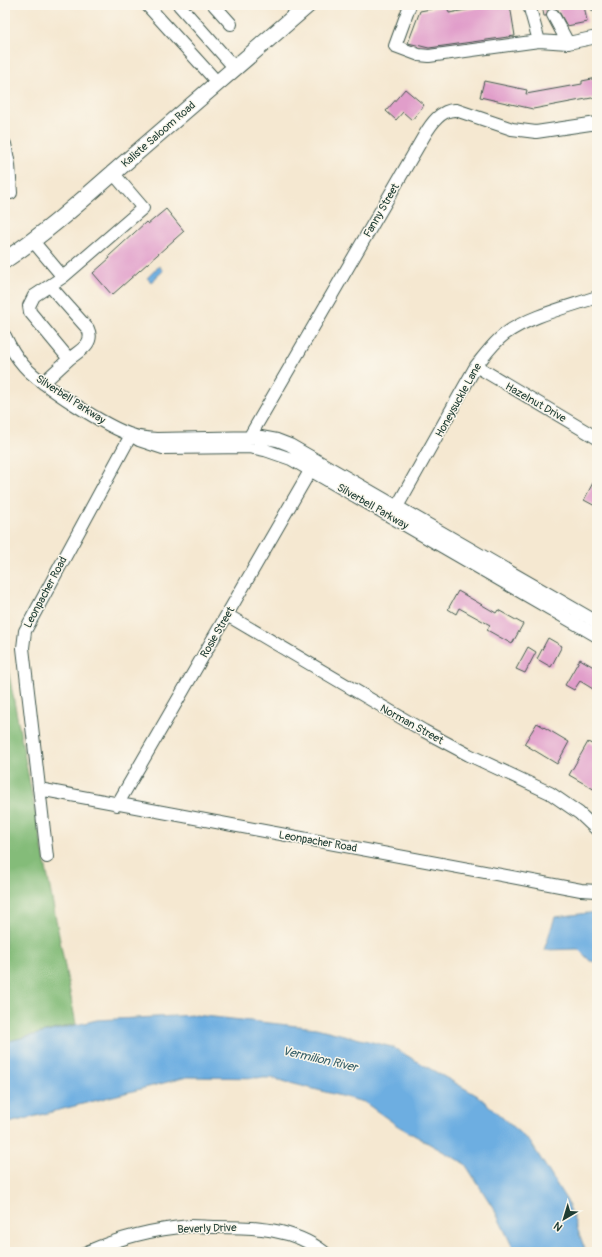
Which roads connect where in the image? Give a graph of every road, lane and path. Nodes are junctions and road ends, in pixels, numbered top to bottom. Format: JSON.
{"nodes":[{"id":1,"x":147,"y":5,"type":"edge"},
{"id":2,"x":179,"y":5,"type":"edge"},
{"id":3,"x":214,"y":5,"type":"edge"},
{"id":4,"x":308,"y":5,"type":"edge"},
{"id":5,"x":410,"y":5,"type":"edge"},
{"id":6,"x":528,"y":5,"type":"edge"},
{"id":7,"x":553,"y":15,"type":"tunnel mouth"},
{"id":8,"x":231,"y":24,"type":"dead end"},
{"id":9,"x":597,"y":38,"type":"edge"},
{"id":10,"x":539,"y":41,"type":"junction"},
{"id":11,"x":568,"y":43,"type":"junction"},
{"id":12,"x":234,"y":67,"type":"junction"},
{"id":13,"x":217,"y":82,"type":"junction"},
{"id":14,"x":597,"y":123,"type":"edge"},
{"id":15,"x":5,"y":144,"type":"edge"},
{"id":16,"x":7,"y":165,"type":"edge"},
{"id":17,"x":113,"y":173,"type":"junction"},
{"id":18,"x":5,"y":193,"type":"edge"},
{"id":19,"x":32,"y":240,"type":"junction"},
{"id":20,"x":5,"y":260,"type":"edge"},
{"id":21,"x":63,"y":278,"type":"junction"},
{"id":22,"x":50,"y":286,"type":"junction"},
{"id":23,"x":597,"y":297,"type":"edge"},
{"id":24,"x":5,"y":336,"type":"edge"},
{"id":25,"x":69,"y":359,"type":"junction"},
{"id":26,"x":476,"y":366,"type":"junction"},
{"id":27,"x":43,"y":383,"type":"junction"},
{"id":28,"x":131,"y":435,"type":"junction"},
{"id":29,"x":597,"y":438,"type":"edge"},
{"id":30,"x":247,"y":442,"type":"junction"},
{"id":31,"x":316,"y":459,"type":"junction"},
{"id":32,"x":310,"y":470,"type":"junction"},
{"id":33,"x":394,"y":511,"type":"junction"},
{"id":34,"x":227,"y":616,"type":"junction"},
{"id":35,"x":597,"y":622,"type":"edge"},
{"id":36,"x":597,"y":636,"type":"edge"},
{"id":37,"x":39,"y":789,"type":"junction"},
{"id":38,"x":117,"y":804,"type":"junction"},
{"id":39,"x":597,"y":830,"type":"edge"},
{"id":40,"x":47,"y":857,"type":"dead end"},
{"id":41,"x":597,"y":891,"type":"edge"},
{"id":42,"x":87,"y":1252,"type":"edge"},
{"id":43,"x":324,"y":1252,"type":"edge"}],
"edges":[{"from":1,"to":13,"type":"street"},
{"from":2,"to":12,"type":"street"},
{"from":3,"to":8,"type":"street"},
{"from":4,"to":12,"type":"main road","name":"Kaliste Saloom Road"},
{"from":5,"to":10,"type":"street"},
{"from":6,"to":10,"type":"street"},
{"from":7,"to":11,"type":"street"},
{"from":9,"to":11,"type":"street"},
{"from":10,"to":11,"type":"street"},
{"from":12,"to":13,"type":"main road","name":"Kaliste Saloom Road"},
{"from":13,"to":17,"type":"main road","name":"Kaliste Saloom Road"},
{"from":14,"to":30,"type":"street","name":"Fanny Street"},
{"from":15,"to":16,"type":"street"},
{"from":16,"to":18,"type":"street"},
{"from":17,"to":19,"type":"main road","name":"Kaliste Saloom Road"},
{"from":17,"to":21,"type":"street"},
{"from":19,"to":20,"type":"main road","name":"Kaliste Saloom Road"},
{"from":19,"to":21,"type":"street"},
{"from":21,"to":22,"type":"street"},
{"from":22,"to":25,"type":"street"},
{"from":22,"to":25,"type":"street"},
{"from":23,"to":26,"type":"street","name":"Honeysuckle Lane"},
{"from":24,"to":27,"type":"street","name":"Silverbell Parkway"},
{"from":25,"to":27,"type":"street"},
{"from":26,"to":29,"type":"street","name":"Hazelnut Drive"},
{"from":26,"to":33,"type":"street","name":"Honeysuckle Lane"},
{"from":27,"to":28,"type":"street","name":"Silverbell Parkway"},
{"from":28,"to":30,"type":"street","name":"Silverbell Parkway"},
{"from":28,"to":37,"type":"street","name":"Leonpacher Road"},
{"from":30,"to":31,"type":"street","name":"Silverbell Parkway"},
{"from":30,"to":32,"type":"street","name":"Silverbell Parkway"},
{"from":31,"to":32,"type":"street","name":"Rosie Street"},
{"from":31,"to":33,"type":"street","name":"Silverbell Parkway"},
{"from":32,"to":33,"type":"street","name":"Silverbell Parkway"},
{"from":32,"to":34,"type":"street","name":"Rosie Street"},
{"from":33,"to":35,"type":"street","name":"Silverbell Parkway"},
{"from":33,"to":36,"type":"street","name":"Silverbell Parkway"},
{"from":34,"to":38,"type":"street","name":"Rosie Street"},
{"from":34,"to":39,"type":"street","name":"Norman Street"},
{"from":37,"to":38,"type":"street","name":"Leonpacher Road"},
{"from":37,"to":40,"type":"street","name":"Leonpacher Road"},
{"from":38,"to":41,"type":"street","name":"Leonpacher Road"},
{"from":42,"to":43,"type":"street","name":"Beverly Drive"}]}
